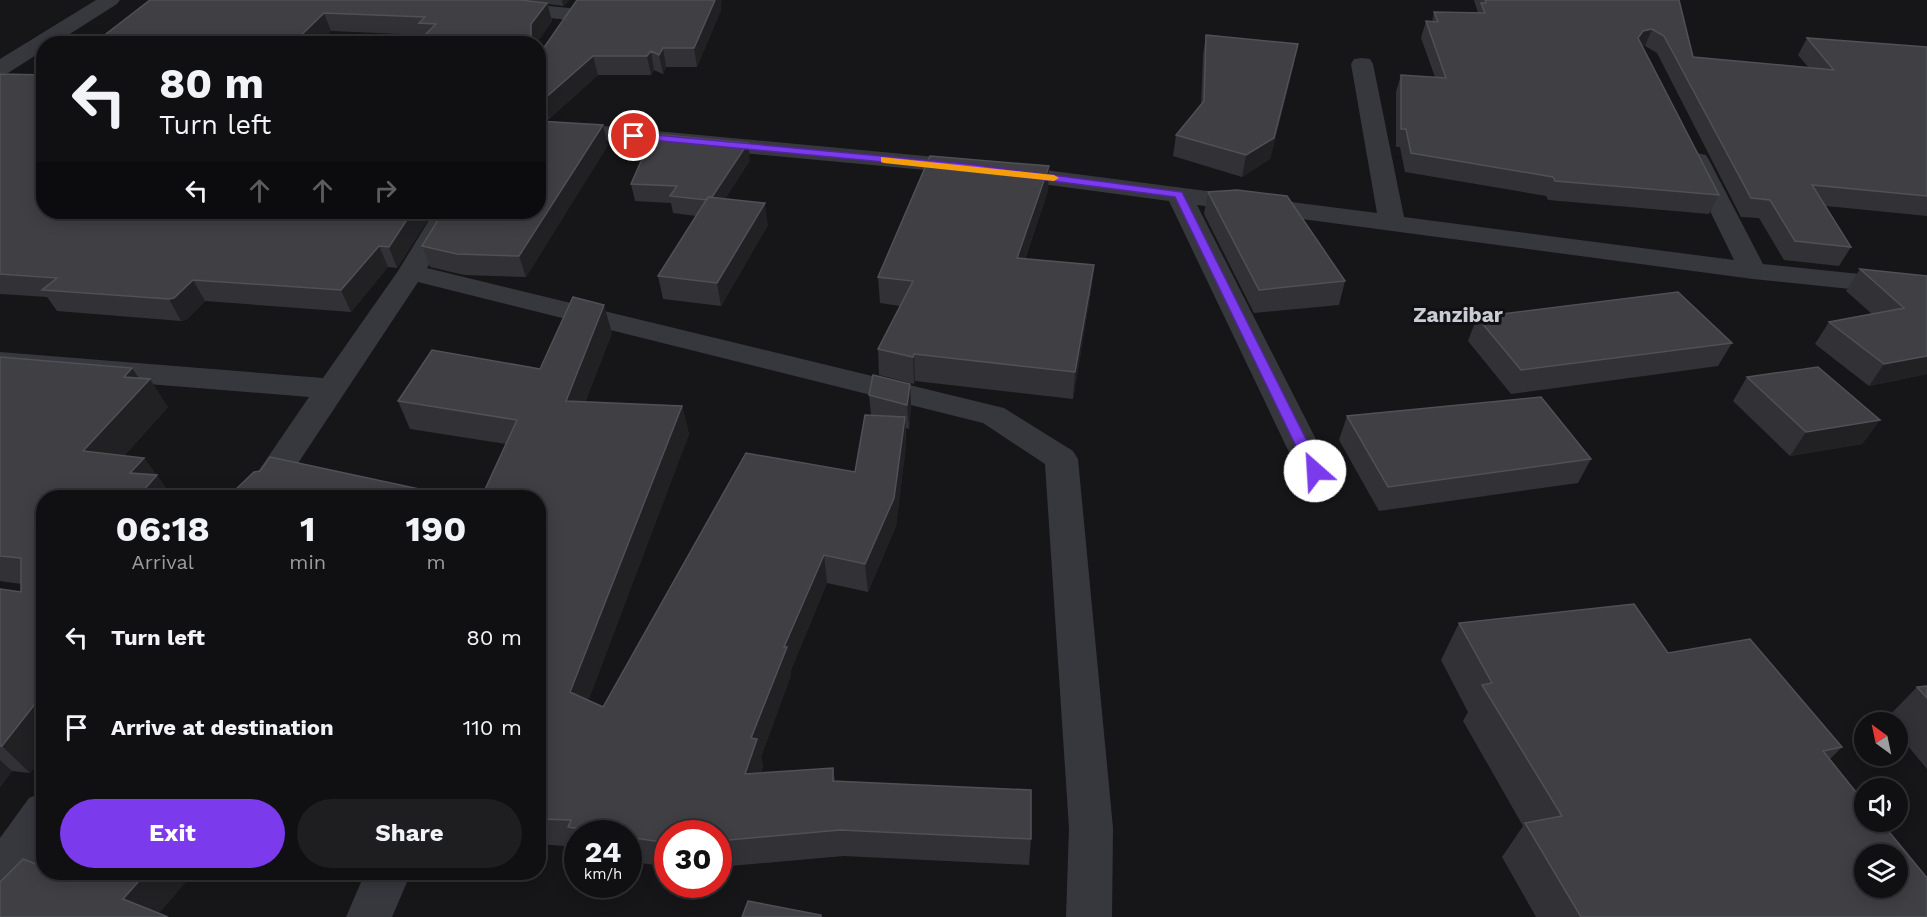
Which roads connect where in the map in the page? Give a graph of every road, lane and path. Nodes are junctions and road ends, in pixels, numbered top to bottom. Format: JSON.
{"nodes":[{"id":1,"x":110,"y":0,"type":"edge"},
{"id":2,"x":430,"y":0,"type":"edge"},
{"id":3,"x":575,"y":7,"type":"edge"},
{"id":4,"x":557,"y":33,"type":"edge"},
{"id":5,"x":61,"y":36,"type":"edge"},
{"id":6,"x":36,"y":54,"type":"edge"},
{"id":7,"x":1362,"y":64,"type":"dead end"},
{"id":8,"x":4,"y":78,"type":"edge"},
{"id":9,"x":546,"y":129,"type":"edge"},
{"id":10,"x":1686,"y":136,"type":"edge"},
{"id":11,"x":1179,"y":195,"type":"junction"},
{"id":12,"x":443,"y":219,"type":"edge"},
{"id":13,"x":1392,"y":222,"type":"junction"},
{"id":14,"x":1753,"y":271,"type":"junction"},
{"id":15,"x":411,"y":272,"type":"junction"},
{"id":16,"x":1927,"y":289,"type":"edge"},
{"id":17,"x":0,"y":362,"type":"edge"},
{"id":18,"x":331,"y":389,"type":"junction"},
{"id":19,"x":1315,"y":471,"type":"dead end"},
{"id":20,"x":262,"y":490,"type":"edge"},
{"id":21,"x":36,"y":824,"type":"edge"},
{"id":22,"x":0,"y":876,"type":"edge"},
{"id":23,"x":385,"y":880,"type":"edge"},
{"id":24,"x":369,"y":917,"type":"edge"},
{"id":25,"x":1089,"y":917,"type":"edge"}],
"edges":[{"from":1,"to":5,"type":"street"},
{"from":2,"to":3,"type":"street"},
{"from":3,"to":4,"type":"street"},
{"from":6,"to":8,"type":"street"},
{"from":7,"to":13,"type":"street"},
{"from":9,"to":11,"type":"street"},
{"from":10,"to":14,"type":"street"},
{"from":11,"to":13,"type":"street"},
{"from":11,"to":19,"type":"street"},
{"from":12,"to":15,"type":"street"},
{"from":13,"to":14,"type":"street"},
{"from":14,"to":16,"type":"street"},
{"from":15,"to":18,"type":"street"},
{"from":15,"to":25,"type":"street"},
{"from":17,"to":18,"type":"street"},
{"from":18,"to":20,"type":"street"},
{"from":21,"to":22,"type":"street"},
{"from":23,"to":24,"type":"street"}]}
